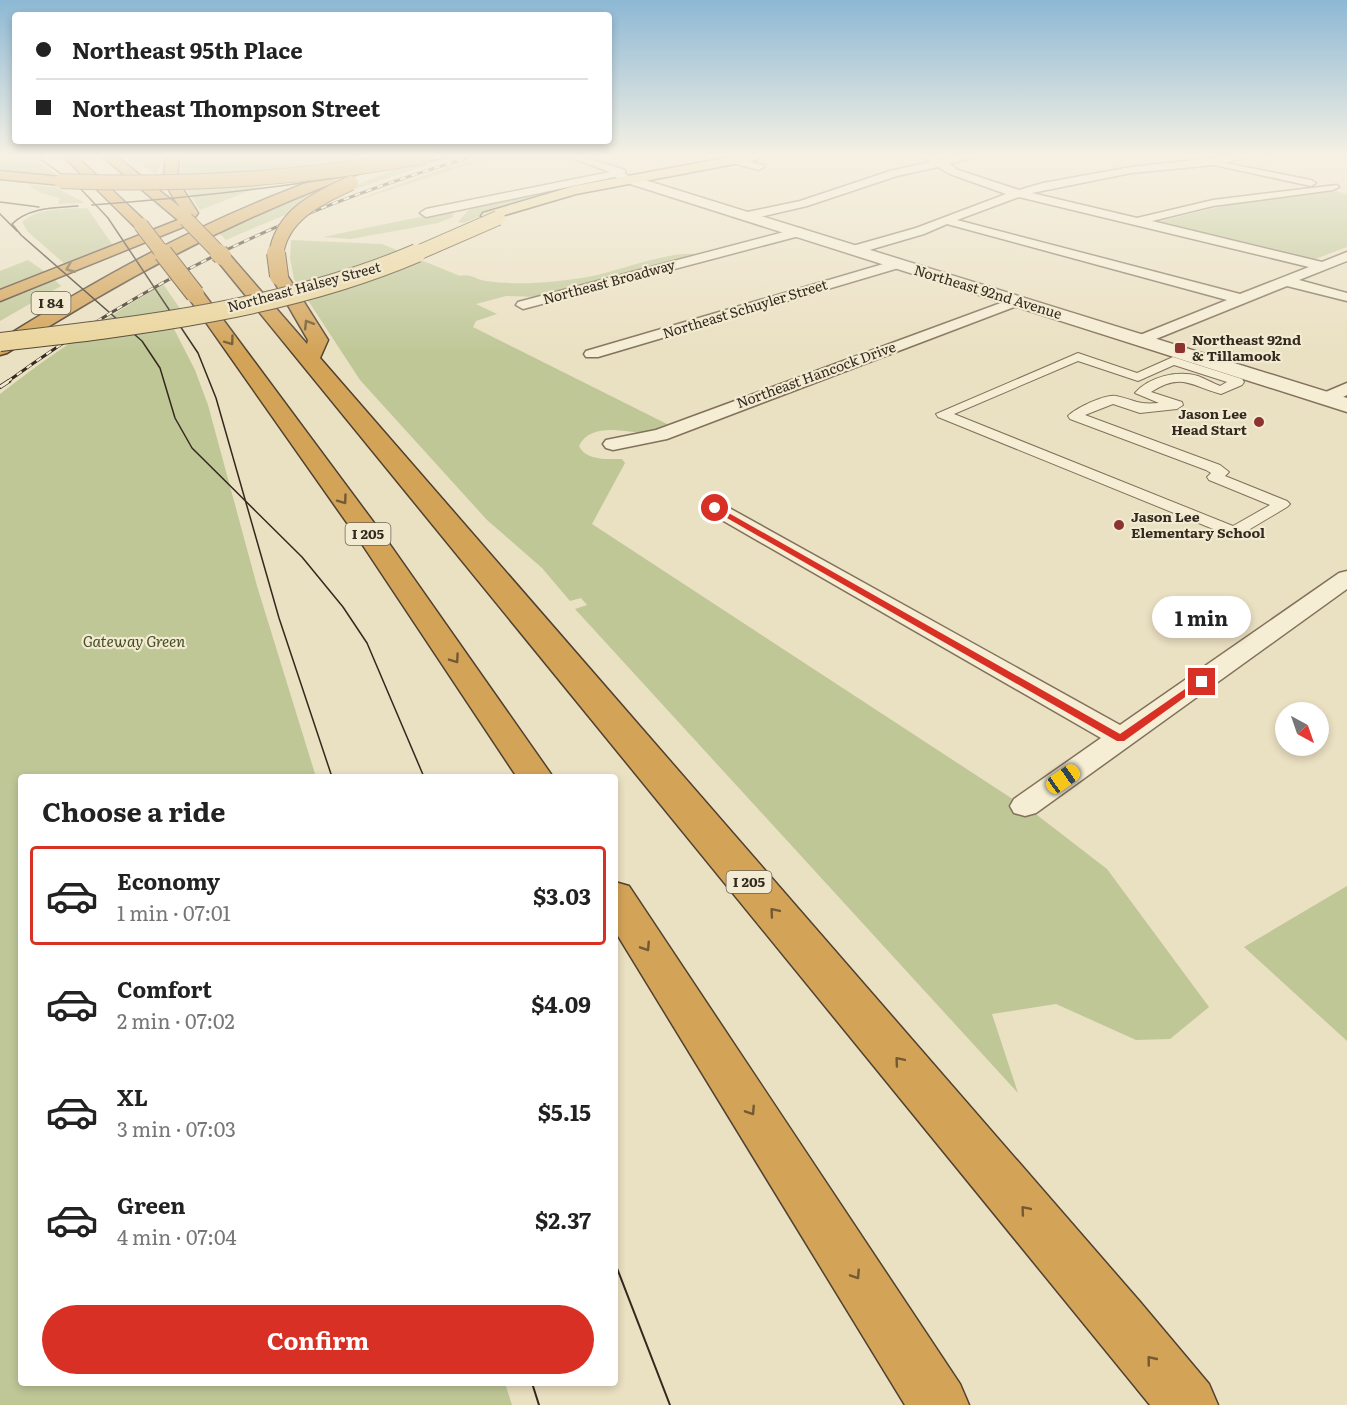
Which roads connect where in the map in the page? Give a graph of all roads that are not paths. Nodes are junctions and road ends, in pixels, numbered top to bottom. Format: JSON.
{"nodes":[{"id":1,"x":138,"y":222,"type":"edge"},
{"id":2,"x":184,"y":222,"type":"edge"},
{"id":3,"x":190,"y":222,"type":"edge"},
{"id":4,"x":203,"y":222,"type":"edge"},
{"id":5,"x":227,"y":222,"type":"edge"},
{"id":6,"x":291,"y":222,"type":"edge"},
{"id":7,"x":482,"y":222,"type":"edge"},
{"id":8,"x":484,"y":222,"type":"edge"},
{"id":9,"x":765,"y":222,"type":"edge"},
{"id":10,"x":946,"y":222,"type":"edge"},
{"id":11,"x":950,"y":222,"type":"edge"},
{"id":12,"x":1137,"y":222,"type":"edge"},
{"id":13,"x":799,"y":232,"type":"junction"},
{"id":14,"x":854,"y":250,"type":"junction"},
{"id":15,"x":1347,"y":256,"type":"edge"},
{"id":16,"x":897,"y":264,"type":"junction"},
{"id":17,"x":1323,"y":266,"type":"junction"},
{"id":18,"x":1285,"y":281,"type":"junction"},
{"id":19,"x":0,"y":296,"type":"edge"},
{"id":20,"x":1347,"y":297,"type":"edge"},
{"id":21,"x":1241,"y":299,"type":"junction"},
{"id":22,"x":1017,"y":301,"type":"junction"},
{"id":23,"x":523,"y":305,"type":"dead end"},
{"id":24,"x":0,"y":336,"type":"edge"},
{"id":25,"x":1141,"y":340,"type":"junction"},
{"id":26,"x":0,"y":342,"type":"edge"},
{"id":27,"x":0,"y":349,"type":"edge"},
{"id":28,"x":592,"y":354,"type":"dead end"},
{"id":29,"x":310,"y":359,"type":"junction"},
{"id":30,"x":1347,"y":388,"type":"edge"},
{"id":31,"x":1327,"y":398,"type":"junction"},
{"id":32,"x":1347,"y":405,"type":"edge"},
{"id":33,"x":613,"y":444,"type":"dead end"},
{"id":34,"x":715,"y":508,"type":"dead end"},
{"id":35,"x":1234,"y":532,"type":"joint"},
{"id":36,"x":1347,"y":578,"type":"edge"},
{"id":37,"x":1121,"y":738,"type":"junction"},
{"id":38,"x":533,"y":774,"type":"edge"},
{"id":39,"x":1025,"y":806,"type":"dead end"},
{"id":40,"x":618,"y":902,"type":"edge"},
{"id":41,"x":939,"y":1405,"type":"edge"},
{"id":42,"x":1188,"y":1405,"type":"edge"}],
"edges":[{"from":1,"to":38,"type":"highway","number":"I 205","one_way":true,"bridge":true},
{"from":2,"to":19,"type":"highway","one_way":true},
{"from":3,"to":29,"type":"highway","number":"I 205","bridge":true},
{"from":4,"to":24,"type":"highway","number":"I 84"},
{"from":5,"to":27,"type":"highway","number":"I 84"},
{"from":29,"to":6,"type":"highway","one_way":true,"bridge":true},
{"from":7,"to":24,"type":"main road","name":"Northeast Halsey Street"},
{"from":8,"to":26,"type":"main road","name":"Northeast Halsey Street","bridge":true},
{"from":9,"to":13,"type":"street","name":"Northeast 92nd Avenue"},
{"from":10,"to":14,"type":"street"},
{"from":11,"to":21,"type":"street"},
{"from":12,"to":17,"type":"street"},
{"from":13,"to":14,"type":"street","name":"Northeast 92nd Avenue"},
{"from":13,"to":23,"type":"street","name":"Northeast Broadway"},
{"from":14,"to":16,"type":"street","name":"Northeast 92nd Avenue"},
{"from":15,"to":17,"type":"street"},
{"from":16,"to":22,"type":"street","name":"Northeast 92nd Avenue"},
{"from":16,"to":28,"type":"street","name":"Northeast Schuyler Street"},
{"from":17,"to":18,"type":"street"},
{"from":18,"to":20,"type":"street"},
{"from":18,"to":21,"type":"street"},
{"from":21,"to":25,"type":"street"},
{"from":22,"to":25,"type":"street","name":"Northeast 92nd Avenue"},
{"from":22,"to":33,"type":"street","name":"Northeast Hancock Drive"},
{"from":25,"to":31,"type":"street","name":"Northeast 92nd Avenue"},
{"from":42,"to":29,"type":"highway","number":"I 205","one_way":true},
{"from":30,"to":31,"type":"street"},
{"from":31,"to":32,"type":"street","name":"Northeast 92nd Avenue"},
{"from":34,"to":37,"type":"street"},
{"from":35,"to":35,"type":"street"},
{"from":36,"to":37,"type":"street"},
{"from":37,"to":39,"type":"street"},
{"from":40,"to":41,"type":"highway","one_way":true}]}
